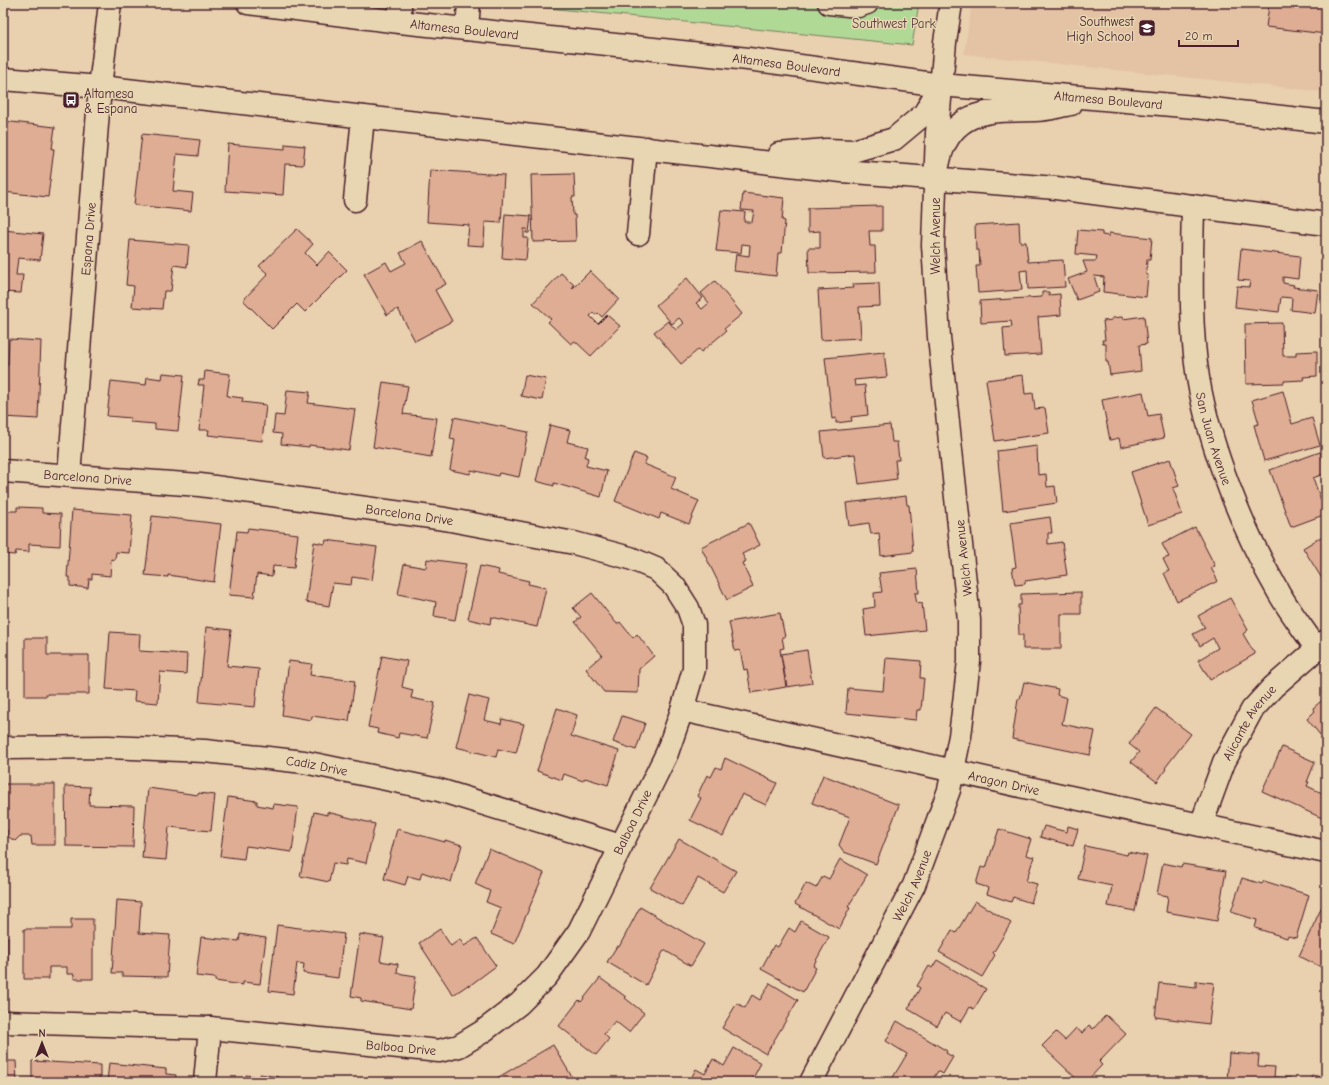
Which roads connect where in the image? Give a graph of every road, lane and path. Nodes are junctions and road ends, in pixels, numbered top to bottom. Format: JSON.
{"nodes":[{"id":1,"x":110,"y":3,"type":"edge"},
{"id":2,"x":248,"y":3,"type":"edge"},
{"id":3,"x":469,"y":3,"type":"edge"},
{"id":4,"x":829,"y":3,"type":"edge"},
{"id":5,"x":867,"y":3,"type":"edge"},
{"id":6,"x":951,"y":3,"type":"edge"},
{"id":7,"x":400,"y":12,"type":"edge"},
{"id":8,"x":467,"y":29,"type":"junction"},
{"id":9,"x":3,"y":79,"type":"edge"},
{"id":10,"x":941,"y":85,"type":"junction"},
{"id":11,"x":100,"y":87,"type":"junction"},
{"id":12,"x":1098,"y":99,"type":"junction"},
{"id":13,"x":363,"y":117,"type":"junction"},
{"id":14,"x":1326,"y":122,"type":"edge"},
{"id":15,"x":646,"y":148,"type":"junction"},
{"id":16,"x":732,"y":157,"type":"junction"},
{"id":17,"x":935,"y":178,"type":"junction"},
{"id":18,"x":355,"y":200,"type":"dead end"},
{"id":19,"x":1193,"y":206,"type":"junction"},
{"id":20,"x":1326,"y":224,"type":"edge"},
{"id":21,"x":638,"y":234,"type":"dead end"},
{"id":22,"x":3,"y":471,"type":"edge"},
{"id":23,"x":69,"y":475,"type":"junction"},
{"id":24,"x":1321,"y":645,"type":"edge"},
{"id":25,"x":682,"y":710,"type":"junction"},
{"id":26,"x":3,"y":748,"type":"edge"},
{"id":27,"x":953,"y":771,"type":"junction"},
{"id":28,"x":1202,"y":825,"type":"junction"},
{"id":29,"x":621,"y":846,"type":"junction"},
{"id":30,"x":1326,"y":852,"type":"edge"},
{"id":31,"x":3,"y":1022,"type":"edge"},
{"id":32,"x":210,"y":1028,"type":"junction"},
{"id":33,"x":205,"y":1082,"type":"edge"},
{"id":34,"x":811,"y":1082,"type":"edge"}],
"edges":[{"from":1,"to":11,"type":"street","name":"Espana Drive"},
{"from":2,"to":7,"type":"street","name":"Altamesa Boulevard"},
{"from":3,"to":8,"type":"street"},
{"from":4,"to":5,"type":"street"},
{"from":6,"to":10,"type":"street","name":"Welch Avenue"},
{"from":7,"to":8,"type":"street","name":"Altamesa Boulevard"},
{"from":8,"to":10,"type":"street","name":"Altamesa Boulevard"},
{"from":9,"to":11,"type":"street"},
{"from":10,"to":12,"type":"street","name":"Altamesa Boulevard"},
{"from":10,"to":16,"type":"street"},
{"from":10,"to":17,"type":"street","name":"Welch Avenue"},
{"from":11,"to":13,"type":"street"},
{"from":11,"to":23,"type":"street","name":"Espana Drive"},
{"from":12,"to":14,"type":"street","name":"Altamesa Boulevard"},
{"from":12,"to":17,"type":"street"},
{"from":13,"to":15,"type":"street"},
{"from":13,"to":18,"type":"street"},
{"from":15,"to":16,"type":"street"},
{"from":15,"to":21,"type":"street"},
{"from":16,"to":17,"type":"street"},
{"from":17,"to":19,"type":"street"},
{"from":17,"to":27,"type":"street","name":"Welch Avenue"},
{"from":19,"to":20,"type":"street"},
{"from":19,"to":24,"type":"street","name":"San Juan Avenue"},
{"from":22,"to":23,"type":"street","name":"Barcelona Drive"},
{"from":23,"to":25,"type":"street","name":"Barcelona Drive"},
{"from":24,"to":28,"type":"street","name":"Alicante Avenue"},
{"from":25,"to":27,"type":"street","name":"Aragon Drive"},
{"from":25,"to":29,"type":"street","name":"Balboa Drive"},
{"from":26,"to":29,"type":"street","name":"Cadiz Drive"},
{"from":27,"to":28,"type":"street","name":"Aragon Drive"},
{"from":27,"to":34,"type":"street","name":"Welch Avenue"},
{"from":28,"to":30,"type":"street","name":"Aragon Drive"},
{"from":29,"to":32,"type":"street","name":"Balboa Drive"},
{"from":31,"to":32,"type":"street","name":"Balboa Drive"},
{"from":32,"to":33,"type":"street"}]}
